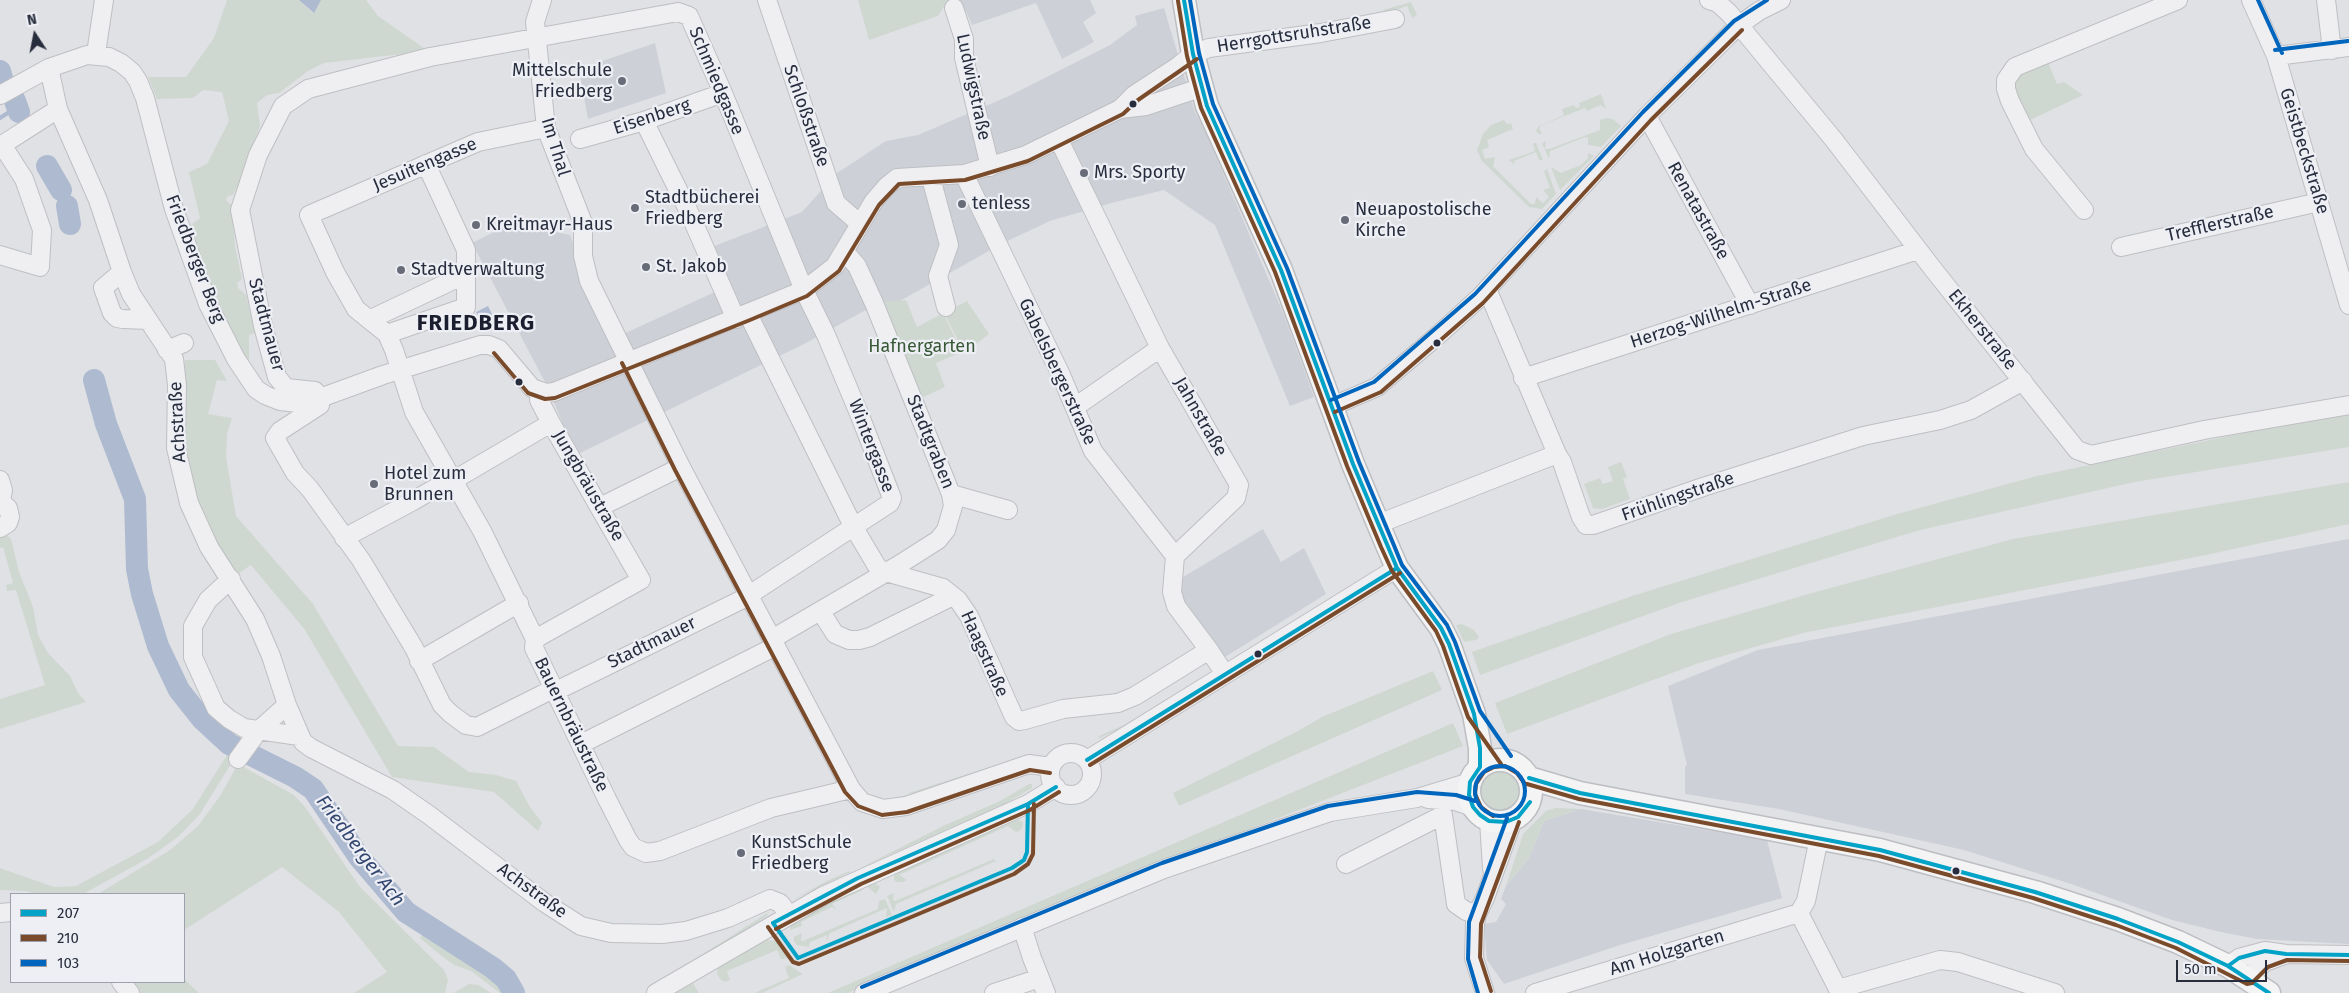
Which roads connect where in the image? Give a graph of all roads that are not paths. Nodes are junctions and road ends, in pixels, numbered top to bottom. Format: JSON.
{"nodes":[{"id":1,"x":104,"y":0,"type":"edge"},
{"id":2,"x":542,"y":0,"type":"edge"},
{"id":3,"x":767,"y":0,"type":"edge"},
{"id":4,"x":1184,"y":0,"type":"edge"},
{"id":5,"x":1709,"y":0,"type":"edge"},
{"id":6,"x":1781,"y":0,"type":"edge"},
{"id":7,"x":2178,"y":0,"type":"edge"},
{"id":8,"x":2251,"y":0,"type":"edge"},
{"id":9,"x":2326,"y":0,"type":"edge"},
{"id":10,"x":954,"y":8,"type":"dead end"},
{"id":11,"x":1396,"y":19,"type":"dead end"},
{"id":12,"x":1738,"y":26,"type":"junction"},
{"id":13,"x":536,"y":38,"type":"junction"},
{"id":14,"x":2341,"y":48,"type":"edge"},
{"id":15,"x":1193,"y":54,"type":"junction"},
{"id":16,"x":98,"y":56,"type":"junction"},
{"id":17,"x":2276,"y":56,"type":"junction"},
{"id":18,"x":49,"y":68,"type":"junction"},
{"id":19,"x":1200,"y":88,"type":"junction"},
{"id":20,"x":6,"y":91,"type":"edge"},
{"id":21,"x":723,"y":93,"type":"junction"},
{"id":22,"x":58,"y":109,"type":"junction"},
{"id":23,"x":1120,"y":109,"type":"junction"},
{"id":24,"x":1647,"y":116,"type":"junction"},
{"id":25,"x":644,"y":121,"type":"junction"},
{"id":26,"x":546,"y":128,"type":"junction"},
{"id":27,"x":580,"y":139,"type":"dead end"},
{"id":28,"x":1059,"y":140,"type":"junction"},
{"id":29,"x":426,"y":164,"type":"junction"},
{"id":30,"x":990,"y":167,"type":"junction"},
{"id":31,"x":964,"y":174,"type":"junction"},
{"id":32,"x":931,"y":178,"type":"junction"},
{"id":33,"x":2319,"y":202,"type":"junction"},
{"id":34,"x":2084,"y":210,"type":"dead end"},
{"id":35,"x":859,"y":223,"type":"junction"},
{"id":36,"x":2121,"y":247,"type":"dead end"},
{"id":37,"x":1918,"y":250,"type":"junction"},
{"id":38,"x":844,"y":251,"type":"junction"},
{"id":39,"x":0,"y":255,"type":"edge"},
{"id":40,"x":122,"y":272,"type":"junction"},
{"id":41,"x":466,"y":274,"type":"junction"},
{"id":42,"x":2345,"y":274,"type":"edge"},
{"id":43,"x":1487,"y":289,"type":"junction"},
{"id":44,"x":804,"y":290,"type":"junction"},
{"id":45,"x":1750,"y":305,"type":"junction"},
{"id":46,"x":2349,"y":305,"type":"edge"},
{"id":47,"x":946,"y":307,"type":"dead end"},
{"id":48,"x":742,"y":316,"type":"junction"},
{"id":49,"x":371,"y":319,"type":"junction"},
{"id":50,"x":148,"y":320,"type":"junction"},
{"id":51,"x":387,"y":334,"type":"junction"},
{"id":52,"x":184,"y":343,"type":"dead end"},
{"id":53,"x":1160,"y":348,"type":"junction"},
{"id":54,"x":167,"y":350,"type":"junction"},
{"id":55,"x":628,"y":360,"type":"junction"},
{"id":56,"x":400,"y":370,"type":"junction"},
{"id":57,"x":1524,"y":378,"type":"junction"},
{"id":58,"x":2023,"y":381,"type":"junction"},
{"id":59,"x":540,"y":392,"type":"junction"},
{"id":60,"x":320,"y":398,"type":"junction"},
{"id":61,"x":2349,"y":405,"type":"edge"},
{"id":62,"x":1333,"y":406,"type":"junction"},
{"id":63,"x":1075,"y":407,"type":"junction"},
{"id":64,"x":552,"y":423,"type":"junction"},
{"id":65,"x":1557,"y":454,"type":"junction"},
{"id":66,"x":681,"y":467,"type":"junction"},
{"id":67,"x":453,"y":479,"type":"junction"},
{"id":68,"x":0,"y":480,"type":"edge"},
{"id":69,"x":951,"y":494,"type":"junction"},
{"id":70,"x":1,"y":501,"type":"edge"},
{"id":71,"x":600,"y":507,"type":"junction"},
{"id":72,"x":1008,"y":510,"type":"dead end"},
{"id":73,"x":1378,"y":524,"type":"junction"},
{"id":74,"x":853,"y":526,"type":"junction"},
{"id":75,"x":0,"y":528,"type":"edge"},
{"id":76,"x":344,"y":538,"type":"junction"},
{"id":77,"x":1175,"y":556,"type":"junction"},
{"id":78,"x":1397,"y":568,"type":"junction"},
{"id":79,"x":886,"y":572,"type":"junction"},
{"id":80,"x":231,"y":579,"type":"junction"},
{"id":81,"x":749,"y":596,"type":"junction"},
{"id":82,"x":953,"y":596,"type":"junction"},
{"id":83,"x":519,"y":603,"type":"junction"},
{"id":84,"x":821,"y":612,"type":"junction"},
{"id":85,"x":535,"y":638,"type":"junction"},
{"id":86,"x":774,"y":643,"type":"junction"},
{"id":87,"x":1209,"y":650,"type":"junction"},
{"id":88,"x":419,"y":661,"type":"junction"},
{"id":89,"x":1225,"y":674,"type":"junction"},
{"id":90,"x":555,"y":689,"type":"junction"},
{"id":91,"x":286,"y":705,"type":"junction"},
{"id":92,"x":1482,"y":734,"type":"junction"},
{"id":93,"x":299,"y":736,"type":"junction"},
{"id":94,"x":581,"y":744,"type":"junction"},
{"id":95,"x":246,"y":747,"type":"junction"},
{"id":96,"x":1087,"y":760,"type":"junction"},
{"id":97,"x":1506,"y":760,"type":"junction"},
{"id":98,"x":1051,"y":767,"type":"junction"},
{"id":99,"x":1475,"y":775,"type":"junction"},
{"id":100,"x":1529,"y":778,"type":"junction"},
{"id":101,"x":1056,"y":787,"type":"junction"},
{"id":102,"x":851,"y":789,"type":"junction"},
{"id":103,"x":1580,"y":793,"type":"junction"},
{"id":104,"x":1417,"y":798,"type":"junction"},
{"id":105,"x":1530,"y":802,"type":"junction"},
{"id":106,"x":1481,"y":814,"type":"junction"},
{"id":107,"x":1513,"y":820,"type":"junction"},
{"id":108,"x":1819,"y":838,"type":"junction"},
{"id":109,"x":1346,"y":864,"type":"dead end"},
{"id":110,"x":1492,"y":877,"type":"junction"},
{"id":111,"x":1799,"y":912,"type":"junction"},
{"id":112,"x":1477,"y":914,"type":"junction"},
{"id":113,"x":789,"y":915,"type":"junction"},
{"id":114,"x":1022,"y":927,"type":"junction"},
{"id":115,"x":2286,"y":954,"type":"junction"},
{"id":116,"x":2349,"y":955,"type":"edge"},
{"id":117,"x":2228,"y":966,"type":"junction"},
{"id":118,"x":2248,"y":978,"type":"junction"},
{"id":119,"x":122,"y":983,"type":"edge"},
{"id":120,"x":1043,"y":985,"type":"edge"},
{"id":121,"x":1839,"y":991,"type":"edge"},
{"id":122,"x":130,"y":993,"type":"edge"},
{"id":123,"x":656,"y":993,"type":"edge"},
{"id":124,"x":864,"y":993,"type":"edge"},
{"id":125,"x":994,"y":993,"type":"edge"},
{"id":126,"x":1485,"y":993,"type":"edge"},
{"id":127,"x":1535,"y":993,"type":"edge"},
{"id":128,"x":2055,"y":993,"type":"edge"},
{"id":129,"x":2269,"y":993,"type":"edge"}],
"edges":[{"from":1,"to":16,"type":"street"},
{"from":2,"to":13,"type":"street","name":"Im Thal"},
{"from":3,"to":35,"type":"street","name":"Schloßstraße"},
{"from":4,"to":15,"type":"main road"},
{"from":5,"to":12,"type":"street","name":"Ekherstraße"},
{"from":6,"to":12,"type":"street"},
{"from":7,"to":34,"type":"street"},
{"from":8,"to":17,"type":"street","name":"Geistbeckstraße"},
{"from":9,"to":14,"type":"street"},
{"from":10,"to":30,"type":"street","name":"Ludwigstraße"},
{"from":11,"to":15,"type":"street","name":"Herrgottsruhstraße"},
{"from":12,"to":24,"type":"street"},
{"from":12,"to":37,"type":"street","name":"Ekherstraße"},
{"from":13,"to":21,"type":"street","name":"Schmiedgasse"},
{"from":13,"to":26,"type":"street","name":"Im Thal"},
{"from":13,"to":60,"type":"street","name":"Stadtmauer"},
{"from":14,"to":17,"type":"street"},
{"from":15,"to":19,"type":"main road"},
{"from":15,"to":23,"type":"street"},
{"from":16,"to":18,"type":"street"},
{"from":16,"to":60,"type":"street","name":"Friedberger Berg"},
{"from":17,"to":33,"type":"street","name":"Geistbeckstraße"},
{"from":18,"to":20,"type":"street"},
{"from":18,"to":22,"type":"street","name":"Achstraße"},
{"from":19,"to":23,"type":"street"},
{"from":19,"to":62,"type":"main road"},
{"from":21,"to":25,"type":"street","name":"Eisenberg"},
{"from":21,"to":44,"type":"street","name":"Schmiedgasse"},
{"from":22,"to":39,"type":"street"},
{"from":22,"to":40,"type":"street","name":"Achstraße"},
{"from":23,"to":28,"type":"street"},
{"from":24,"to":43,"type":"street"},
{"from":24,"to":45,"type":"street","name":"Renatastraße"},
{"from":25,"to":27,"type":"street","name":"Eisenberg"},
{"from":25,"to":48,"type":"street"},
{"from":26,"to":29,"type":"street","name":"Jesuitengasse"},
{"from":26,"to":55,"type":"street","name":"Im Thal"},
{"from":28,"to":30,"type":"street"},
{"from":28,"to":53,"type":"street","name":"Jahnstraße"},
{"from":29,"to":41,"type":"street"},
{"from":29,"to":49,"type":"street","name":"Jesuitengasse"},
{"from":30,"to":31,"type":"street"},
{"from":31,"to":32,"type":"street"},
{"from":31,"to":63,"type":"street","name":"Gabelsbergerstraße"},
{"from":32,"to":35,"type":"street"},
{"from":32,"to":47,"type":"street"},
{"from":33,"to":36,"type":"street","name":"Trefflerstraße"},
{"from":33,"to":42,"type":"street","name":"Geistbeckstraße"},
{"from":35,"to":38,"type":"street"},
{"from":37,"to":45,"type":"street","name":"Herzog-Wilhelm-Straße"},
{"from":37,"to":58,"type":"street","name":"Ekherstraße"},
{"from":38,"to":44,"type":"street"},
{"from":38,"to":69,"type":"street","name":"Stadtgraben"},
{"from":40,"to":50,"type":"street","name":"Achstraße"},
{"from":40,"to":50,"type":"street"},
{"from":41,"to":49,"type":"street"},
{"from":41,"to":51,"type":"street"},
{"from":42,"to":46,"type":"street","name":"Geistbeckstraße"},
{"from":43,"to":57,"type":"street"},
{"from":43,"to":62,"type":"street"},
{"from":44,"to":48,"type":"street"},
{"from":44,"to":74,"type":"street","name":"Wintergasse"},
{"from":45,"to":57,"type":"street","name":"Herzog-Wilhelm-Straße"},
{"from":48,"to":55,"type":"street"},
{"from":48,"to":74,"type":"street"},
{"from":49,"to":51,"type":"street"},
{"from":50,"to":54,"type":"street","name":"Achstraße"},
{"from":51,"to":56,"type":"street","name":"Bauernbräustraße"},
{"from":52,"to":54,"type":"street"},
{"from":53,"to":63,"type":"street"},
{"from":53,"to":77,"type":"street","name":"Jahnstraße"},
{"from":54,"to":80,"type":"street","name":"Achstraße"},
{"from":55,"to":59,"type":"street"},
{"from":55,"to":66,"type":"street","name":"Im Thal"},
{"from":56,"to":59,"type":"street","name":"Friedberger Berg"},
{"from":56,"to":60,"type":"street","name":"Friedberger Berg"},
{"from":56,"to":67,"type":"street","name":"Bauernbräustraße"},
{"from":57,"to":65,"type":"street"},
{"from":58,"to":61,"type":"street","name":"Ekherstraße"},
{"from":58,"to":65,"type":"street","name":"Frühlingstraße"},
{"from":59,"to":64,"type":"street","name":"Jungbräustraße"},
{"from":60,"to":76,"type":"street","name":"Stadtmauer"},
{"from":62,"to":73,"type":"main road"},
{"from":63,"to":77,"type":"street","name":"Gabelsbergerstraße"},
{"from":64,"to":67,"type":"street"},
{"from":64,"to":71,"type":"street","name":"Jungbräustraße"},
{"from":65,"to":73,"type":"street"},
{"from":66,"to":71,"type":"street"},
{"from":66,"to":81,"type":"street","name":"Im Thal"},
{"from":67,"to":76,"type":"street"},
{"from":67,"to":83,"type":"street","name":"Bauernbräustraße"},
{"from":68,"to":70,"type":"street"},
{"from":69,"to":72,"type":"street"},
{"from":69,"to":79,"type":"street","name":"Stadtgraben"},
{"from":70,"to":75,"type":"street"},
{"from":71,"to":85,"type":"street","name":"Jungbräustraße"},
{"from":73,"to":78,"type":"main road"},
{"from":74,"to":79,"type":"street"},
{"from":74,"to":81,"type":"street","name":"Wintergasse"},
{"from":76,"to":88,"type":"street","name":"Stadtmauer"},
{"from":77,"to":87,"type":"street"},
{"from":78,"to":89,"type":"street"},
{"from":78,"to":92,"type":"main road"},
{"from":79,"to":82,"type":"street","name":"Haagstraße"},
{"from":79,"to":84,"type":"street","name":"Stadtgraben"},
{"from":80,"to":91,"type":"street","name":"Achstraße"},
{"from":80,"to":95,"type":"street"},
{"from":81,"to":86,"type":"street","name":"Im Thal"},
{"from":81,"to":90,"type":"street","name":"Stadtmauer"},
{"from":82,"to":84,"type":"street"},
{"from":82,"to":87,"type":"street","name":"Haagstraße"},
{"from":83,"to":85,"type":"street","name":"Bauernbräustraße"},
{"from":83,"to":88,"type":"street"},
{"from":84,"to":86,"type":"street","name":"Stadtgraben"},
{"from":85,"to":90,"type":"street","name":"Bauernbräustraße"},
{"from":86,"to":94,"type":"street","name":"Stadtgraben"},
{"from":86,"to":102,"type":"street","name":"Im Thal"},
{"from":87,"to":89,"type":"street"},
{"from":88,"to":90,"type":"street","name":"Stadtmauer"},
{"from":89,"to":96,"type":"street"},
{"from":90,"to":94,"type":"street","name":"Bauernbräustraße"},
{"from":91,"to":93,"type":"street","name":"Achstraße"},
{"from":91,"to":95,"type":"street"},
{"from":92,"to":97,"type":"main road"},
{"from":92,"to":99,"type":"main road"},
{"from":93,"to":95,"type":"street"},
{"from":93,"to":113,"type":"street","name":"Achstraße"},
{"from":94,"to":102,"type":"street","name":"Bauernbräustraße"},
{"from":96,"to":98,"type":"street"},
{"from":96,"to":101,"type":"street"},
{"from":97,"to":99,"type":"main road"},
{"from":97,"to":100,"type":"main road"},
{"from":98,"to":101,"type":"street"},
{"from":98,"to":102,"type":"street"},
{"from":99,"to":104,"type":"street"},
{"from":99,"to":106,"type":"main road"},
{"from":100,"to":103,"type":"main road"},
{"from":100,"to":105,"type":"main road"},
{"from":101,"to":113,"type":"street"},
{"from":103,"to":105,"type":"main road"},
{"from":103,"to":108,"type":"main road"},
{"from":104,"to":106,"type":"street"},
{"from":104,"to":114,"type":"street"},
{"from":105,"to":107,"type":"main road"},
{"from":106,"to":107,"type":"main road"},
{"from":106,"to":110,"type":"street"},
{"from":107,"to":110,"type":"street"},
{"from":108,"to":111,"type":"street"},
{"from":108,"to":117,"type":"main road"},
{"from":109,"to":112,"type":"street"},
{"from":110,"to":112,"type":"street"},
{"from":111,"to":121,"type":"street"},
{"from":111,"to":127,"type":"street","name":"Am Holzgarten"},
{"from":112,"to":126,"type":"street"},
{"from":113,"to":123,"type":"street"},
{"from":114,"to":120,"type":"street"},
{"from":114,"to":124,"type":"street"},
{"from":115,"to":116,"type":"street"},
{"from":115,"to":117,"type":"street"},
{"from":115,"to":118,"type":"street"},
{"from":117,"to":118,"type":"main road"},
{"from":118,"to":129,"type":"main road"},
{"from":119,"to":122,"type":"street"},
{"from":120,"to":125,"type":"street"},
{"from":121,"to":128,"type":"street"}]}
